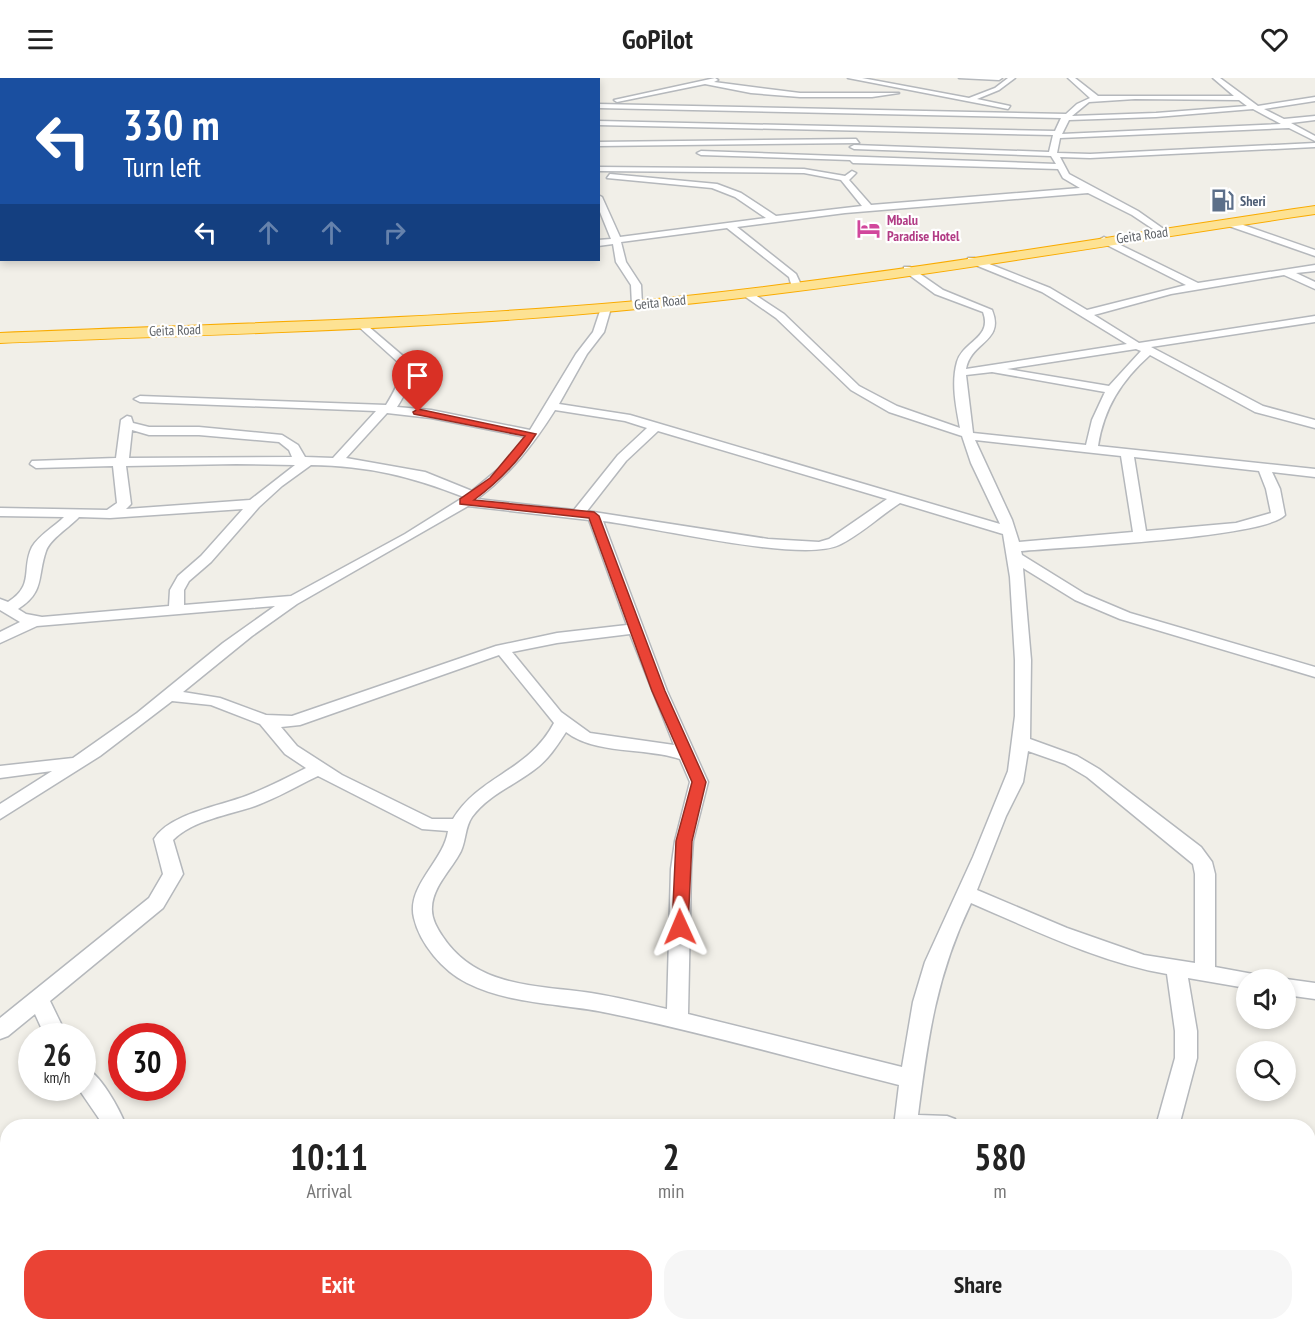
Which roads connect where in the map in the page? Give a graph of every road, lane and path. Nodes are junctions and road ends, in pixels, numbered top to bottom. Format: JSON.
{"nodes":[{"id":1,"x":723,"y":78,"type":"edge"},
{"id":2,"x":851,"y":78,"type":"edge"},
{"id":3,"x":886,"y":78,"type":"edge"},
{"id":4,"x":895,"y":78,"type":"edge"},
{"id":5,"x":962,"y":78,"type":"edge"},
{"id":6,"x":999,"y":78,"type":"edge"},
{"id":7,"x":1012,"y":78,"type":"edge"},
{"id":8,"x":1071,"y":78,"type":"edge"},
{"id":9,"x":1216,"y":78,"type":"edge"},
{"id":10,"x":704,"y":82,"type":"junction"},
{"id":11,"x":876,"y":83,"type":"junction"},
{"id":12,"x":903,"y":87,"type":"junction"},
{"id":13,"x":1228,"y":89,"type":"junction"},
{"id":14,"x":1085,"y":92,"type":"junction"},
{"id":15,"x":896,"y":93,"type":"junction"},
{"id":16,"x":787,"y":94,"type":"junction"},
{"id":17,"x":984,"y":94,"type":"junction"},
{"id":18,"x":1239,"y":98,"type":"junction"},
{"id":19,"x":1097,"y":99,"type":"junction"},
{"id":20,"x":1315,"y":99,"type":"edge"},
{"id":21,"x":968,"y":100,"type":"junction"},
{"id":22,"x":600,"y":104,"type":"edge"},
{"id":23,"x":600,"y":104,"type":"edge"},
{"id":24,"x":1255,"y":107,"type":"junction"},
{"id":25,"x":768,"y":110,"type":"junction"},
{"id":26,"x":905,"y":113,"type":"junction"},
{"id":27,"x":1044,"y":115,"type":"junction"},
{"id":28,"x":1066,"y":117,"type":"junction"},
{"id":29,"x":1315,"y":118,"type":"edge"},
{"id":30,"x":1281,"y":122,"type":"junction"},
{"id":31,"x":600,"y":123,"type":"edge"},
{"id":32,"x":1288,"y":126,"type":"junction"},
{"id":33,"x":865,"y":129,"type":"junction"},
{"id":34,"x":1057,"y":134,"type":"junction"},
{"id":35,"x":1315,"y":139,"type":"edge"},
{"id":36,"x":600,"y":144,"type":"edge"},
{"id":37,"x":855,"y":144,"type":"junction"},
{"id":38,"x":1315,"y":145,"type":"edge"},
{"id":39,"x":600,"y":151,"type":"edge"},
{"id":40,"x":1054,"y":154,"type":"junction"},
{"id":41,"x":853,"y":159,"type":"junction"},
{"id":42,"x":1060,"y":167,"type":"junction"},
{"id":43,"x":600,"y":169,"type":"edge"},
{"id":44,"x":600,"y":174,"type":"edge"},
{"id":45,"x":845,"y":178,"type":"junction"},
{"id":46,"x":1090,"y":190,"type":"junction"},
{"id":47,"x":600,"y":201,"type":"edge"},
{"id":48,"x":869,"y":208,"type":"junction"},
{"id":49,"x":1315,"y":210,"type":"edge"},
{"id":50,"x":774,"y":219,"type":"junction"},
{"id":51,"x":1229,"y":223,"type":"junction"},
{"id":52,"x":729,"y":225,"type":"junction"},
{"id":53,"x":1162,"y":232,"type":"junction"},
{"id":54,"x":1104,"y":240,"type":"junction"},
{"id":55,"x":615,"y":241,"type":"junction"},
{"id":56,"x":600,"y":243,"type":"edge"},
{"id":57,"x":1315,"y":253,"type":"edge"},
{"id":58,"x":971,"y":260,"type":"junction"},
{"id":59,"x":1315,"y":268,"type":"edge"},
{"id":60,"x":907,"y":269,"type":"junction"},
{"id":61,"x":1286,"y":272,"type":"junction"},
{"id":62,"x":1197,"y":286,"type":"junction"},
{"id":63,"x":1315,"y":286,"type":"edge"},
{"id":64,"x":796,"y":287,"type":"junction"},
{"id":65,"x":746,"y":293,"type":"junction"},
{"id":66,"x":637,"y":305,"type":"junction"},
{"id":67,"x":606,"y":308,"type":"junction"},
{"id":68,"x":1085,"y":314,"type":"junction"},
{"id":69,"x":1315,"y":319,"type":"edge"},
{"id":70,"x":362,"y":324,"type":"junction"},
{"id":71,"x":0,"y":338,"type":"edge"},
{"id":72,"x":1143,"y":348,"type":"junction"},
{"id":73,"x":985,"y":369,"type":"junction"},
{"id":74,"x":960,"y":373,"type":"junction"},
{"id":75,"x":1112,"y":390,"type":"junction"},
{"id":76,"x":140,"y":399,"type":"dead end"},
{"id":77,"x":550,"y":406,"type":"junction"},
{"id":78,"x":387,"y":408,"type":"junction"},
{"id":79,"x":1315,"y":424,"type":"edge"},
{"id":80,"x":655,"y":427,"type":"junction"},
{"id":81,"x":531,"y":434,"type":"junction"},
{"id":82,"x":968,"y":435,"type":"junction"},
{"id":83,"x":1091,"y":450,"type":"junction"},
{"id":84,"x":1127,"y":454,"type":"junction"},
{"id":85,"x":121,"y":461,"type":"junction"},
{"id":86,"x":304,"y":461,"type":"junction"},
{"id":87,"x":336,"y":462,"type":"junction"},
{"id":88,"x":36,"y":464,"type":"dead end"},
{"id":89,"x":1265,"y":470,"type":"junction"},
{"id":90,"x":1315,"y":473,"type":"edge"},
{"id":91,"x":468,"y":499,"type":"junction"},
{"id":92,"x":895,"y":500,"type":"junction"},
{"id":93,"x":254,"y":504,"type":"junction"},
{"id":94,"x":0,"y":512,"type":"edge"},
{"id":95,"x":110,"y":514,"type":"junction"},
{"id":96,"x":74,"y":515,"type":"junction"},
{"id":97,"x":586,"y":515,"type":"junction"},
{"id":98,"x":1009,"y":531,"type":"junction"},
{"id":99,"x":1140,"y":536,"type":"junction"},
{"id":100,"x":1014,"y":552,"type":"junction"},
{"id":101,"x":296,"y":600,"type":"junction"},
{"id":102,"x":4,"y":606,"type":"edge"},
{"id":103,"x":176,"y":610,"type":"junction"},
{"id":104,"x":35,"y":621,"type":"junction"},
{"id":105,"x":636,"y":629,"type":"junction"},
{"id":106,"x":0,"y":638,"type":"edge"},
{"id":107,"x":502,"y":650,"type":"junction"},
{"id":108,"x":1315,"y":672,"type":"edge"},
{"id":109,"x":167,"y":696,"type":"junction"},
{"id":110,"x":268,"y":723,"type":"junction"},
{"id":111,"x":562,"y":723,"type":"junction"},
{"id":112,"x":1020,"y":742,"type":"junction"},
{"id":113,"x":687,"y":755,"type":"junction"},
{"id":114,"x":78,"y":762,"type":"junction"},
{"id":115,"x":319,"y":768,"type":"junction"},
{"id":116,"x":0,"y":772,"type":"edge"},
{"id":117,"x":0,"y":813,"type":"edge"},
{"id":118,"x":458,"y":825,"type":"junction"},
{"id":119,"x":965,"y":893,"type":"junction"},
{"id":120,"x":1176,"y":968,"type":"junction"},
{"id":121,"x":1205,"y":973,"type":"junction"},
{"id":122,"x":1236,"y":978,"type":"edge"},
{"id":123,"x":1296,"y":988,"type":"edge"},
{"id":124,"x":1315,"y":991,"type":"edge"},
{"id":125,"x":38,"y":998,"type":"junction"},
{"id":126,"x":677,"y":1020,"type":"junction"},
{"id":127,"x":50,"y":1023,"type":"edge"},
{"id":128,"x":0,"y":1030,"type":"edge"},
{"id":129,"x":912,"y":1079,"type":"junction"},
{"id":130,"x":96,"y":1094,"type":"edge"},
{"id":131,"x":112,"y":1119,"type":"edge"},
{"id":132,"x":906,"y":1119,"type":"edge"},
{"id":133,"x":1170,"y":1119,"type":"edge"}],
"edges":[{"from":1,"to":10,"type":"street"},
{"from":2,"to":11,"type":"street"},
{"from":3,"to":11,"type":"street"},
{"from":4,"to":17,"type":"street"},
{"from":5,"to":6,"type":"street"},
{"from":7,"to":17,"type":"street"},
{"from":8,"to":14,"type":"street"},
{"from":9,"to":13,"type":"street"},
{"from":10,"to":16,"type":"street"},
{"from":10,"to":22,"type":"street"},
{"from":11,"to":12,"type":"street"},
{"from":12,"to":15,"type":"street"},
{"from":12,"to":21,"type":"street"},
{"from":13,"to":14,"type":"street"},
{"from":13,"to":18,"type":"street"},
{"from":14,"to":19,"type":"street"},
{"from":15,"to":16,"type":"street"},
{"from":15,"to":26,"type":"street"},
{"from":16,"to":25,"type":"street"},
{"from":17,"to":21,"type":"street"},
{"from":18,"to":19,"type":"street"},
{"from":18,"to":24,"type":"street"},
{"from":19,"to":28,"type":"street"},
{"from":20,"to":24,"type":"street"},
{"from":21,"to":27,"type":"street"},
{"from":23,"to":25,"type":"street"},
{"from":24,"to":28,"type":"street"},
{"from":24,"to":30,"type":"street"},
{"from":25,"to":26,"type":"street"},
{"from":26,"to":27,"type":"street"},
{"from":26,"to":33,"type":"street"},
{"from":27,"to":28,"type":"street"},
{"from":28,"to":34,"type":"street"},
{"from":29,"to":30,"type":"street"},
{"from":30,"to":32,"type":"street"},
{"from":31,"to":33,"type":"street"},
{"from":32,"to":34,"type":"street"},
{"from":32,"to":35,"type":"street"},
{"from":33,"to":34,"type":"street"},
{"from":33,"to":37,"type":"street"},
{"from":34,"to":40,"type":"street"},
{"from":36,"to":37,"type":"street"},
{"from":37,"to":40,"type":"street"},
{"from":37,"to":41,"type":"street"},
{"from":38,"to":40,"type":"street"},
{"from":39,"to":41,"type":"street"},
{"from":40,"to":42,"type":"street"},
{"from":41,"to":42,"type":"street"},
{"from":41,"to":45,"type":"street"},
{"from":42,"to":46,"type":"street"},
{"from":43,"to":45,"type":"street"},
{"from":44,"to":50,"type":"street"},
{"from":45,"to":48,"type":"street"},
{"from":46,"to":48,"type":"street"},
{"from":46,"to":53,"type":"street"},
{"from":47,"to":55,"type":"street"},
{"from":48,"to":50,"type":"street"},
{"from":49,"to":51,"type":"highway","name":"Geita Road"},
{"from":50,"to":52,"type":"street"},
{"from":51,"to":53,"type":"highway","name":"Geita Road"},
{"from":51,"to":57,"type":"street"},
{"from":52,"to":55,"type":"street"},
{"from":52,"to":64,"type":"street"},
{"from":53,"to":54,"type":"highway","name":"Geita Road"},
{"from":54,"to":58,"type":"highway","name":"Geita Road"},
{"from":54,"to":62,"type":"street"},
{"from":55,"to":56,"type":"street"},
{"from":55,"to":66,"type":"street"},
{"from":58,"to":60,"type":"highway","name":"Geita Road"},
{"from":58,"to":68,"type":"street"},
{"from":59,"to":61,"type":"street"},
{"from":60,"to":64,"type":"highway","name":"Geita Road"},
{"from":60,"to":74,"type":"street"},
{"from":61,"to":62,"type":"street"},
{"from":61,"to":63,"type":"street"},
{"from":62,"to":68,"type":"street"},
{"from":64,"to":65,"type":"highway","name":"Geita Road"},
{"from":65,"to":66,"type":"highway","name":"Geita Road"},
{"from":65,"to":82,"type":"street"},
{"from":66,"to":67,"type":"highway","name":"Geita Road"},
{"from":67,"to":70,"type":"highway","name":"Geita Road"},
{"from":67,"to":77,"type":"street"},
{"from":68,"to":72,"type":"street"},
{"from":69,"to":72,"type":"street"},
{"from":70,"to":71,"type":"highway","name":"Geita Road"},
{"from":70,"to":78,"type":"street"},
{"from":72,"to":73,"type":"street"},
{"from":72,"to":75,"type":"street"},
{"from":72,"to":79,"type":"street"},
{"from":73,"to":74,"type":"street"},
{"from":73,"to":75,"type":"street"},
{"from":74,"to":82,"type":"street"},
{"from":75,"to":83,"type":"street"},
{"from":76,"to":78,"type":"street"},
{"from":77,"to":80,"type":"street"},
{"from":77,"to":81,"type":"street"},
{"from":78,"to":81,"type":"street"},
{"from":78,"to":87,"type":"street"},
{"from":80,"to":92,"type":"street"},
{"from":80,"to":97,"type":"street"},
{"from":81,"to":91,"type":"street"},
{"from":82,"to":83,"type":"street"},
{"from":82,"to":98,"type":"street"},
{"from":83,"to":84,"type":"street"},
{"from":84,"to":89,"type":"street"},
{"from":84,"to":99,"type":"street"},
{"from":85,"to":86,"type":"street"},
{"from":85,"to":86,"type":"street"},
{"from":85,"to":88,"type":"street"},
{"from":85,"to":95,"type":"street"},
{"from":86,"to":87,"type":"street"},
{"from":86,"to":93,"type":"street"},
{"from":87,"to":91,"type":"street"},
{"from":89,"to":90,"type":"street"},
{"from":89,"to":99,"type":"street"},
{"from":91,"to":97,"type":"street"},
{"from":91,"to":101,"type":"street"},
{"from":92,"to":97,"type":"street"},
{"from":92,"to":98,"type":"street"},
{"from":93,"to":95,"type":"street"},
{"from":93,"to":103,"type":"street"},
{"from":94,"to":96,"type":"street"},
{"from":95,"to":96,"type":"street"},
{"from":96,"to":102,"type":"street"},
{"from":97,"to":105,"type":"street"},
{"from":98,"to":100,"type":"street"},
{"from":99,"to":100,"type":"street"},
{"from":100,"to":108,"type":"street"},
{"from":100,"to":112,"type":"street"},
{"from":101,"to":103,"type":"street"},
{"from":101,"to":109,"type":"street"},
{"from":102,"to":104,"type":"street"},
{"from":103,"to":104,"type":"street"},
{"from":104,"to":106,"type":"street"},
{"from":105,"to":107,"type":"street"},
{"from":105,"to":113,"type":"street"},
{"from":107,"to":110,"type":"street"},
{"from":107,"to":111,"type":"street"},
{"from":109,"to":110,"type":"street"},
{"from":109,"to":114,"type":"street"},
{"from":110,"to":115,"type":"street"},
{"from":111,"to":113,"type":"street"},
{"from":111,"to":118,"type":"street"},
{"from":112,"to":119,"type":"street"},
{"from":112,"to":121,"type":"street"},
{"from":113,"to":126,"type":"street"},
{"from":114,"to":116,"type":"street"},
{"from":114,"to":117,"type":"street"},
{"from":115,"to":118,"type":"street"},
{"from":115,"to":125,"type":"street"},
{"from":118,"to":126,"type":"street"},
{"from":119,"to":120,"type":"street"},
{"from":119,"to":129,"type":"street"},
{"from":120,"to":121,"type":"street"},
{"from":120,"to":133,"type":"street"},
{"from":121,"to":122,"type":"street"},
{"from":123,"to":124,"type":"street"},
{"from":125,"to":127,"type":"street"},
{"from":125,"to":128,"type":"street"},
{"from":126,"to":129,"type":"street"},
{"from":129,"to":132,"type":"street"},
{"from":130,"to":131,"type":"street"}]}
